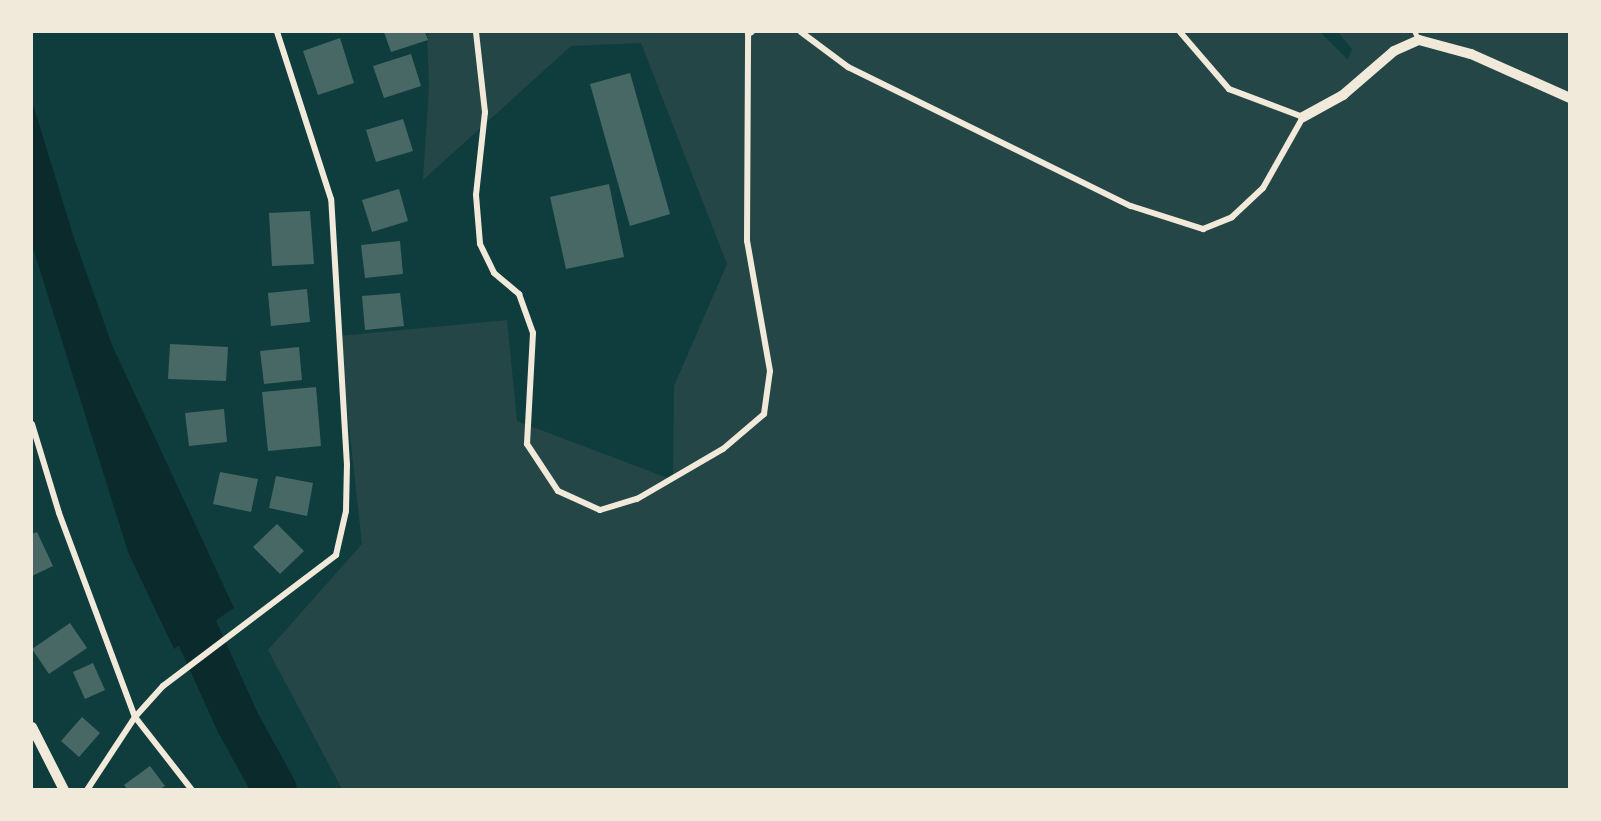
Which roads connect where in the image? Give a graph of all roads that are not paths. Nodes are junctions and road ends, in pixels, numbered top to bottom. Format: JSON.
{"nodes":[{"id":1,"x":277,"y":32,"type":"edge"},
{"id":2,"x":476,"y":32,"type":"edge"},
{"id":3,"x":752,"y":32,"type":"edge"},
{"id":4,"x":801,"y":32,"type":"edge"},
{"id":5,"x":1180,"y":32,"type":"edge"},
{"id":6,"x":1417,"y":36,"type":"edge"},
{"id":7,"x":1569,"y":98,"type":"edge"},
{"id":8,"x":1303,"y":117,"type":"junction"},
{"id":9,"x":32,"y":424,"type":"edge"},
{"id":10,"x":135,"y":717,"type":"junction"},
{"id":11,"x":32,"y":727,"type":"edge"},
{"id":12,"x":64,"y":789,"type":"edge"},
{"id":13,"x":87,"y":789,"type":"edge"},
{"id":14,"x":192,"y":789,"type":"edge"}],
"edges":[{"from":1,"to":10,"type":"street"},
{"from":2,"to":3,"type":"street"},
{"from":4,"to":8,"type":"street"},
{"from":5,"to":8,"type":"street"},
{"from":6,"to":7,"type":"street"},
{"from":6,"to":8,"type":"street"},
{"from":9,"to":10,"type":"street"},
{"from":10,"to":13,"type":"street"},
{"from":10,"to":14,"type":"street"},
{"from":11,"to":12,"type":"street"}]}
